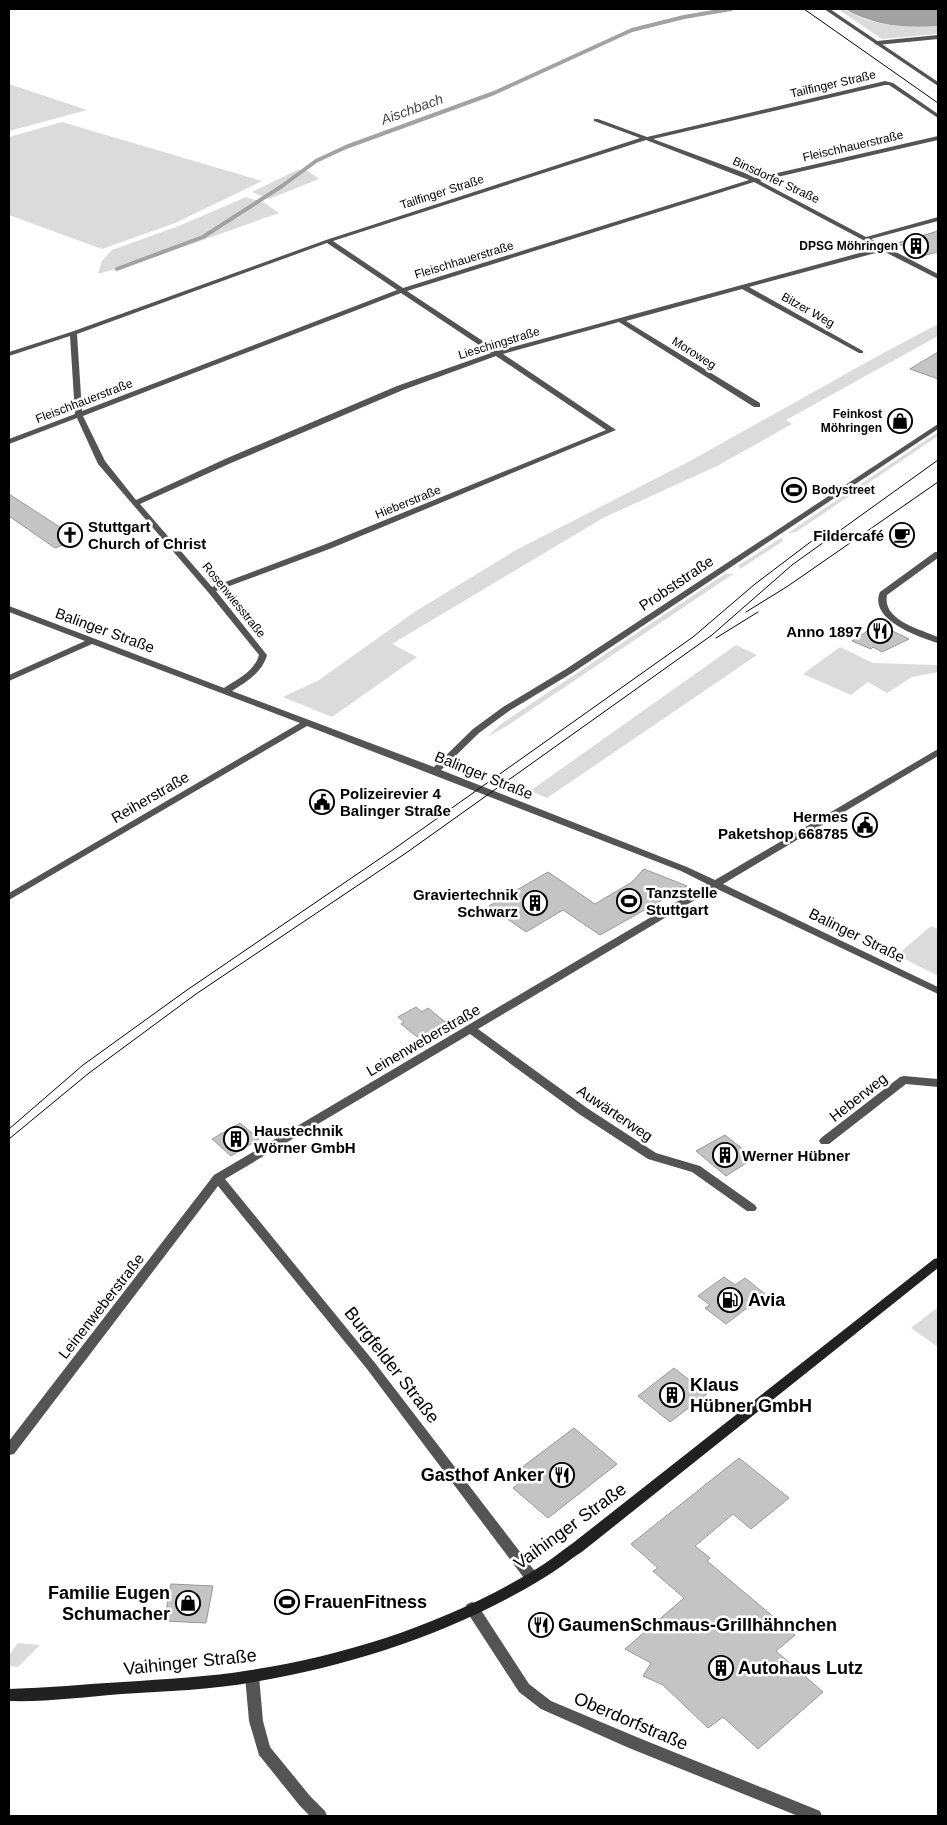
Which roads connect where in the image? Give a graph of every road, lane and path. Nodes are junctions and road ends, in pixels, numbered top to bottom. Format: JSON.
{"nodes":[{"id":1,"x":827,"y":9,"type":"edge"},
{"id":2,"x":938,"y":37,"type":"edge"},
{"id":3,"x":876,"y":43,"type":"junction"},
{"id":4,"x":938,"y":84,"type":"edge"},
{"id":5,"x":938,"y":116,"type":"edge"},
{"id":6,"x":596,"y":120,"type":"dead end"},
{"id":7,"x":938,"y":138,"type":"edge"},
{"id":8,"x":644,"y":139,"type":"junction"},
{"id":9,"x":755,"y":180,"type":"junction"},
{"id":10,"x":938,"y":219,"type":"edge"},
{"id":11,"x":868,"y":238,"type":"junction"},
{"id":12,"x":328,"y":241,"type":"junction"},
{"id":13,"x":885,"y":248,"type":"junction"},
{"id":14,"x":938,"y":277,"type":"edge"},
{"id":15,"x":744,"y":286,"type":"junction"},
{"id":16,"x":402,"y":290,"type":"junction"},
{"id":17,"x":620,"y":320,"type":"junction"},
{"id":18,"x":73,"y":333,"type":"junction"},
{"id":19,"x":861,"y":352,"type":"dead end"},
{"id":20,"x":9,"y":354,"type":"edge"},
{"id":21,"x":495,"y":354,"type":"junction"},
{"id":22,"x":757,"y":405,"type":"dead end"},
{"id":23,"x":79,"y":415,"type":"junction"},
{"id":24,"x":938,"y":426,"type":"edge"},
{"id":25,"x":9,"y":442,"type":"edge"},
{"id":26,"x":135,"y":504,"type":"junction"},
{"id":27,"x":938,"y":554,"type":"edge"},
{"id":28,"x":211,"y":590,"type":"junction"},
{"id":29,"x":9,"y":609,"type":"edge"},
{"id":30,"x":938,"y":640,"type":"edge"},
{"id":31,"x":90,"y":641,"type":"junction"},
{"id":32,"x":9,"y":678,"type":"edge"},
{"id":33,"x":225,"y":691,"type":"junction"},
{"id":34,"x":307,"y":722,"type":"junction"},
{"id":35,"x":938,"y":752,"type":"edge"},
{"id":36,"x":435,"y":771,"type":"junction"},
{"id":37,"x":717,"y":883,"type":"junction"},
{"id":38,"x":9,"y":897,"type":"edge"},
{"id":39,"x":938,"y":991,"type":"edge"},
{"id":40,"x":471,"y":1029,"type":"junction"},
{"id":41,"x":938,"y":1083,"type":"edge"},
{"id":42,"x":826,"y":1141,"type":"dead end"},
{"id":43,"x":218,"y":1178,"type":"junction"},
{"id":44,"x":751,"y":1208,"type":"dead end"},
{"id":45,"x":938,"y":1262,"type":"edge"},
{"id":46,"x":9,"y":1450,"type":"edge"},
{"id":47,"x":532,"y":1578,"type":"junction"},
{"id":48,"x":472,"y":1608,"type":"junction"},
{"id":49,"x":252,"y":1676,"type":"junction"},
{"id":50,"x":9,"y":1696,"type":"edge"},
{"id":51,"x":320,"y":1816,"type":"edge"},
{"id":52,"x":815,"y":1816,"type":"edge"}],
"edges":[{"from":1,"to":3,"type":"street"},
{"from":2,"to":3,"type":"street"},
{"from":3,"to":4,"type":"street"},
{"from":5,"to":8,"type":"street","name":"Tailfinger Straße"},
{"from":6,"to":8,"type":"street","name":"Binsdorfer Straße"},
{"from":7,"to":9,"type":"street","name":"Fleischhauerstraße"},
{"from":8,"to":9,"type":"street","name":"Binsdorfer Straße"},
{"from":8,"to":12,"type":"street","name":"Tailfinger Straße"},
{"from":9,"to":11,"type":"street","name":"Binsdorfer Straße"},
{"from":9,"to":16,"type":"street","name":"Fleischhauerstraße"},
{"from":10,"to":11,"type":"street"},
{"from":11,"to":13,"type":"street","name":"Binsdorfer Straße"},
{"from":12,"to":16,"type":"street"},
{"from":12,"to":18,"type":"street","name":"Tailfinger Straße"},
{"from":13,"to":14,"type":"street","name":"Binsdorfer Straße"},
{"from":13,"to":15,"type":"street","name":"Lieschingstraße"},
{"from":15,"to":17,"type":"street","name":"Lieschingstraße"},
{"from":15,"to":19,"type":"street","name":"Bitzer Weg"},
{"from":16,"to":21,"type":"street"},
{"from":16,"to":23,"type":"street","name":"Fleischhauerstraße"},
{"from":17,"to":21,"type":"street","name":"Lieschingstraße"},
{"from":17,"to":22,"type":"street","name":"Moroweg"},
{"from":18,"to":20,"type":"street","name":"Tailfinger Straße"},
{"from":18,"to":23,"type":"street","name":"Rosenwiesstraße"},
{"from":21,"to":26,"type":"street","name":"Lieschingstraße"},
{"from":21,"to":28,"type":"street","name":"Hieberstraße"},
{"from":23,"to":25,"type":"street","name":"Fleischhauerstraße"},
{"from":23,"to":26,"type":"street","name":"Rosenwiesstraße"},
{"from":24,"to":36,"type":"street","name":"Probststraße"},
{"from":26,"to":28,"type":"street","name":"Rosenwiesstraße"},
{"from":27,"to":30,"type":"street"},
{"from":28,"to":33,"type":"street","name":"Rosenwiesstraße"},
{"from":29,"to":31,"type":"street","name":"Balinger Straße"},
{"from":31,"to":32,"type":"street"},
{"from":31,"to":33,"type":"street","name":"Balinger Straße"},
{"from":33,"to":34,"type":"street","name":"Balinger Straße"},
{"from":34,"to":36,"type":"street","name":"Balinger Straße"},
{"from":34,"to":38,"type":"street","name":"Reiherstraße"},
{"from":35,"to":37,"type":"street","name":"Leinenweberstraße"},
{"from":36,"to":37,"type":"street","name":"Balinger Straße"},
{"from":37,"to":39,"type":"street","name":"Balinger Straße"},
{"from":37,"to":40,"type":"street","name":"Leinenweberstraße"},
{"from":40,"to":43,"type":"street","name":"Leinenweberstraße"},
{"from":40,"to":44,"type":"street","name":"Auwärterweg"},
{"from":41,"to":42,"type":"street","name":"Heberweg"},
{"from":43,"to":46,"type":"street","name":"Leinenweberstraße"},
{"from":43,"to":47,"type":"street","name":"Burgfelder Straße"},
{"from":45,"to":47,"type":"main road","name":"Vaihinger Straße"},
{"from":47,"to":48,"type":"main road","name":"Vaihinger Straße"},
{"from":48,"to":49,"type":"main road","name":"Vaihinger Straße"},
{"from":48,"to":52,"type":"street","name":"Oberdorfstraße"},
{"from":49,"to":50,"type":"main road","name":"Vaihinger Straße"},
{"from":49,"to":51,"type":"street"}]}
